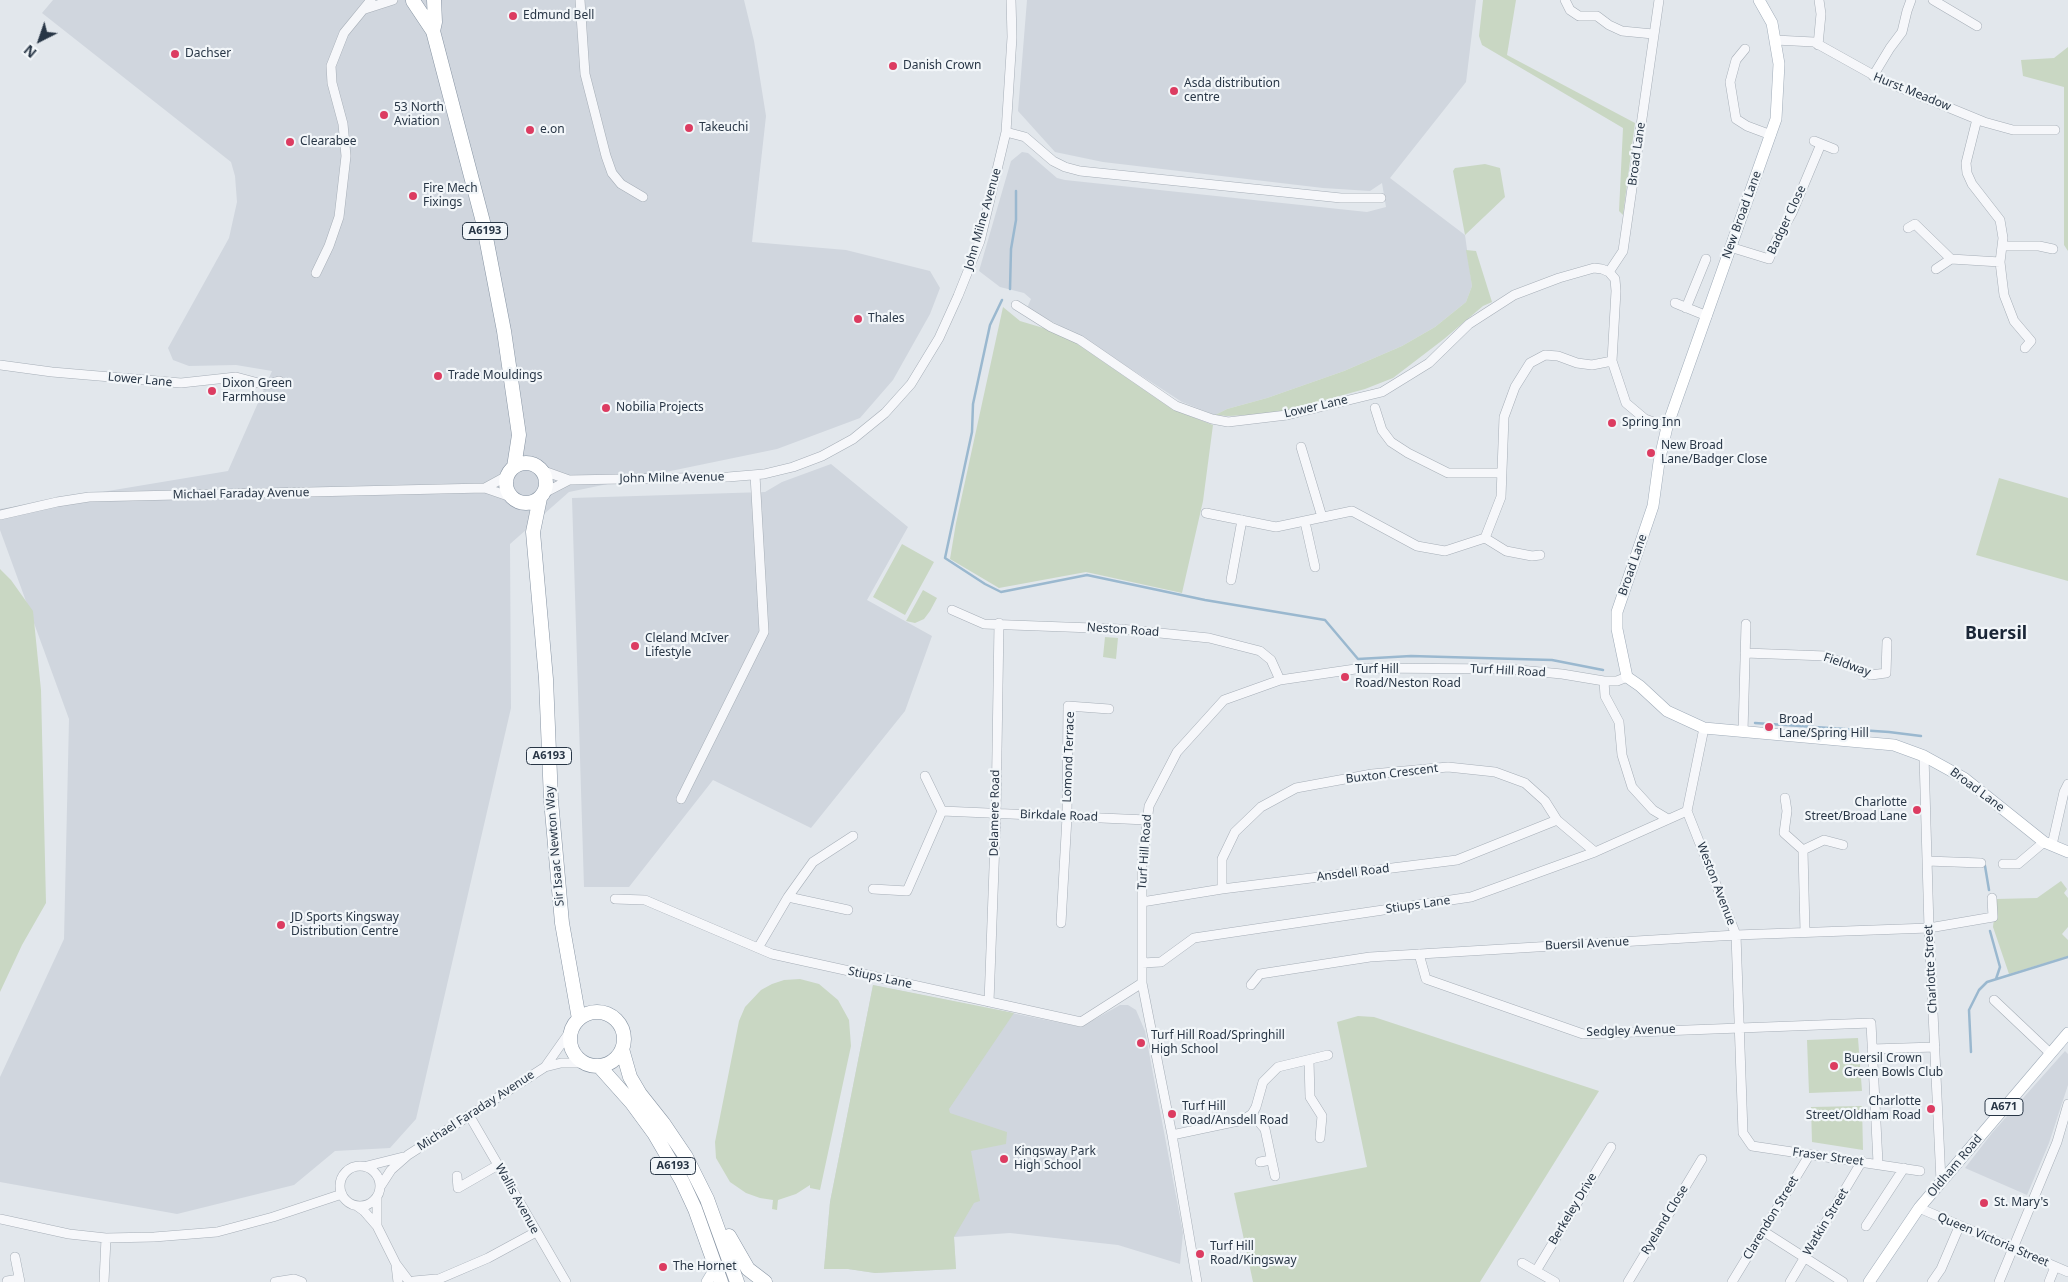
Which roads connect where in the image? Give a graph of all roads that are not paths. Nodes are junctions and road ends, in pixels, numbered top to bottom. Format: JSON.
{"nodes":[{"id":1,"x":370,"y":0,"type":"edge"},
{"id":2,"x":393,"y":0,"type":"edge"},
{"id":3,"x":412,"y":0,"type":"edge"},
{"id":4,"x":421,"y":0,"type":"edge"},
{"id":5,"x":434,"y":0,"type":"edge"},
{"id":6,"x":580,"y":0,"type":"edge"},
{"id":7,"x":1010,"y":0,"type":"edge"},
{"id":8,"x":1566,"y":0,"type":"edge"},
{"id":9,"x":1659,"y":0,"type":"edge"},
{"id":10,"x":1759,"y":0,"type":"edge"},
{"id":11,"x":1819,"y":0,"type":"edge"},
{"id":12,"x":1912,"y":0,"type":"edge"},
{"id":13,"x":1933,"y":0,"type":"edge"},
{"id":14,"x":364,"y":9,"type":"junction"},
{"id":15,"x":1977,"y":26,"type":"dead end"},
{"id":16,"x":433,"y":31,"type":"junction"},
{"id":17,"x":1653,"y":34,"type":"junction"},
{"id":18,"x":1775,"y":40,"type":"junction"},
{"id":19,"x":1818,"y":45,"type":"junction"},
{"id":20,"x":1745,"y":49,"type":"dead end"},
{"id":21,"x":1873,"y":76,"type":"junction"},
{"id":22,"x":1977,"y":119,"type":"junction"},
{"id":23,"x":2055,"y":130,"type":"dead end"},
{"id":24,"x":1006,"y":132,"type":"junction"},
{"id":25,"x":1771,"y":135,"type":"junction"},
{"id":26,"x":1834,"y":149,"type":"dead end"},
{"id":27,"x":643,"y":197,"type":"dead end"},
{"id":28,"x":1381,"y":198,"type":"dead end"},
{"id":29,"x":1914,"y":223,"type":"dead end"},
{"id":30,"x":2003,"y":246,"type":"junction"},
{"id":31,"x":1730,"y":248,"type":"junction"},
{"id":32,"x":2053,"y":249,"type":"dead end"},
{"id":33,"x":1706,"y":259,"type":"dead end"},
{"id":34,"x":1951,"y":259,"type":"junction"},
{"id":35,"x":2000,"y":262,"type":"junction"},
{"id":36,"x":1936,"y":269,"type":"dead end"},
{"id":37,"x":1609,"y":272,"type":"junction"},
{"id":38,"x":316,"y":273,"type":"dead end"},
{"id":39,"x":1675,"y":303,"type":"dead end"},
{"id":40,"x":1021,"y":304,"type":"dead end"},
{"id":41,"x":1686,"y":308,"type":"junction"},
{"id":42,"x":1707,"y":316,"type":"junction"},
{"id":43,"x":2025,"y":348,"type":"dead end"},
{"id":44,"x":1612,"y":362,"type":"junction"},
{"id":45,"x":0,"y":365,"type":"edge"},
{"id":46,"x":279,"y":381,"type":"dead end"},
{"id":47,"x":1375,"y":408,"type":"dead end"},
{"id":48,"x":1666,"y":427,"type":"junction"},
{"id":49,"x":519,"y":435,"type":"junction"},
{"id":50,"x":1301,"y":447,"type":"dead end"},
{"id":51,"x":537,"y":467,"type":"junction"},
{"id":52,"x":510,"y":472,"type":"junction"},
{"id":53,"x":1502,"y":473,"type":"junction"},
{"id":54,"x":755,"y":476,"type":"junction"},
{"id":55,"x":569,"y":480,"type":"junction"},
{"id":56,"x":485,"y":488,"type":"junction"},
{"id":57,"x":542,"y":495,"type":"junction"},
{"id":58,"x":514,"y":499,"type":"junction"},
{"id":59,"x":1206,"y":513,"type":"dead end"},
{"id":60,"x":0,"y":515,"type":"edge"},
{"id":61,"x":1322,"y":517,"type":"junction"},
{"id":62,"x":1242,"y":520,"type":"junction"},
{"id":63,"x":1305,"y":522,"type":"junction"},
{"id":64,"x":533,"y":532,"type":"junction"},
{"id":65,"x":1485,"y":538,"type":"junction"},
{"id":66,"x":1540,"y":555,"type":"dead end"},
{"id":67,"x":1316,"y":567,"type":"dead end"},
{"id":68,"x":1231,"y":580,"type":"dead end"},
{"id":69,"x":952,"y":610,"type":"dead end"},
{"id":70,"x":999,"y":623,"type":"junction"},
{"id":71,"x":1746,"y":624,"type":"dead end"},
{"id":72,"x":1887,"y":642,"type":"dead end"},
{"id":73,"x":1745,"y":653,"type":"junction"},
{"id":74,"x":1627,"y":677,"type":"junction"},
{"id":75,"x":1280,"y":680,"type":"junction"},
{"id":76,"x":1604,"y":681,"type":"junction"},
{"id":77,"x":1109,"y":709,"type":"dead end"},
{"id":78,"x":1704,"y":728,"type":"junction"},
{"id":79,"x":1743,"y":732,"type":"junction"},
{"id":80,"x":1924,"y":756,"type":"junction"},
{"id":81,"x":925,"y":776,"type":"dead end"},
{"id":82,"x":2068,"y":784,"type":"edge"},
{"id":83,"x":1785,"y":798,"type":"dead end"},
{"id":84,"x":680,"y":799,"type":"dead end"},
{"id":85,"x":1687,"y":810,"type":"junction"},
{"id":86,"x":942,"y":811,"type":"junction"},
{"id":87,"x":996,"y":814,"type":"junction"},
{"id":88,"x":1067,"y":817,"type":"junction"},
{"id":89,"x":1668,"y":819,"type":"junction"},
{"id":90,"x":1147,"y":820,"type":"junction"},
{"id":91,"x":1557,"y":820,"type":"junction"},
{"id":92,"x":853,"y":836,"type":"dead end"},
{"id":93,"x":2048,"y":843,"type":"junction"},
{"id":94,"x":1843,"y":845,"type":"dead end"},
{"id":95,"x":1803,"y":850,"type":"junction"},
{"id":96,"x":1595,"y":852,"type":"junction"},
{"id":97,"x":2068,"y":852,"type":"edge"},
{"id":98,"x":1927,"y":861,"type":"junction"},
{"id":99,"x":1981,"y":863,"type":"dead end"},
{"id":100,"x":2004,"y":864,"type":"dead end"},
{"id":101,"x":873,"y":889,"type":"dead end"},
{"id":102,"x":1222,"y":889,"type":"junction"},
{"id":103,"x":788,"y":898,"type":"junction"},
{"id":104,"x":1992,"y":898,"type":"dead end"},
{"id":105,"x":615,"y":899,"type":"dead end"},
{"id":106,"x":1142,"y":902,"type":"junction"},
{"id":107,"x":848,"y":910,"type":"dead end"},
{"id":108,"x":1061,"y":924,"type":"dead end"},
{"id":109,"x":1929,"y":928,"type":"junction"},
{"id":110,"x":1805,"y":932,"type":"junction"},
{"id":111,"x":1736,"y":935,"type":"junction"},
{"id":112,"x":758,"y":948,"type":"junction"},
{"id":113,"x":1419,"y":954,"type":"junction"},
{"id":114,"x":1142,"y":963,"type":"junction"},
{"id":115,"x":572,"y":980,"type":"junction"},
{"id":116,"x":1142,"y":983,"type":"junction"},
{"id":117,"x":1251,"y":985,"type":"dead end"},
{"id":118,"x":1994,"y":1000,"type":"dead end"},
{"id":119,"x":989,"y":1002,"type":"junction"},
{"id":120,"x":595,"y":1012,"type":"junction"},
{"id":121,"x":575,"y":1024,"type":"junction"},
{"id":122,"x":1739,"y":1028,"type":"junction"},
{"id":123,"x":2068,"y":1033,"type":"edge"},
{"id":124,"x":1935,"y":1047,"type":"junction"},
{"id":125,"x":622,"y":1049,"type":"junction"},
{"id":126,"x":1872,"y":1049,"type":"junction"},
{"id":127,"x":2050,"y":1053,"type":"junction"},
{"id":128,"x":1328,"y":1056,"type":"dead end"},
{"id":129,"x":1309,"y":1060,"type":"junction"},
{"id":130,"x":592,"y":1065,"type":"junction"},
{"id":131,"x":545,"y":1067,"type":"junction"},
{"id":132,"x":2068,"y":1104,"type":"edge"},
{"id":133,"x":1252,"y":1114,"type":"junction"},
{"id":134,"x":469,"y":1115,"type":"junction"},
{"id":135,"x":1743,"y":1133,"type":"joint"},
{"id":136,"x":1172,"y":1135,"type":"junction"},
{"id":137,"x":1320,"y":1138,"type":"dead end"},
{"id":138,"x":1611,"y":1147,"type":"dead end"},
{"id":139,"x":1810,"y":1154,"type":"junction"},
{"id":140,"x":408,"y":1155,"type":"junction"},
{"id":141,"x":1702,"y":1159,"type":"dead end"},
{"id":142,"x":1272,"y":1160,"type":"junction"},
{"id":143,"x":1862,"y":1161,"type":"junction"},
{"id":144,"x":1260,"y":1162,"type":"dead end"},
{"id":145,"x":1878,"y":1163,"type":"junction"},
{"id":146,"x":498,"y":1165,"type":"junction"},
{"id":147,"x":367,"y":1166,"type":"junction"},
{"id":148,"x":1904,"y":1168,"type":"junction"},
{"id":149,"x":1920,"y":1171,"type":"dead end"},
{"id":150,"x":457,"y":1176,"type":"dead end"},
{"id":151,"x":1275,"y":1176,"type":"dead end"},
{"id":152,"x":1941,"y":1181,"type":"junction"},
{"id":153,"x":380,"y":1187,"type":"junction"},
{"id":154,"x":342,"y":1194,"type":"junction"},
{"id":155,"x":377,"y":1197,"type":"junction"},
{"id":156,"x":707,"y":1199,"type":"junction"},
{"id":157,"x":357,"y":1206,"type":"junction"},
{"id":158,"x":1919,"y":1208,"type":"junction"},
{"id":159,"x":0,"y":1220,"type":"edge"},
{"id":160,"x":377,"y":1226,"type":"junction"},
{"id":161,"x":1866,"y":1226,"type":"dead end"},
{"id":162,"x":1960,"y":1227,"type":"junction"},
{"id":163,"x":1763,"y":1231,"type":"junction"},
{"id":164,"x":536,"y":1232,"type":"junction"},
{"id":165,"x":106,"y":1238,"type":"junction"},
{"id":166,"x":2013,"y":1249,"type":"junction"},
{"id":167,"x":15,"y":1257,"type":"dead end"},
{"id":168,"x":1805,"y":1258,"type":"junction"},
{"id":169,"x":1522,"y":1263,"type":"dead end"},
{"id":170,"x":716,"y":1267,"type":"junction"},
{"id":171,"x":2055,"y":1267,"type":"junction"},
{"id":172,"x":1536,"y":1271,"type":"junction"},
{"id":173,"x":2068,"y":1272,"type":"edge"},
{"id":174,"x":20,"y":1280,"type":"edge"},
{"id":175,"x":7,"y":1281,"type":"edge"},
{"id":176,"x":407,"y":1281,"type":"edge"},
{"id":177,"x":434,"y":1281,"type":"edge"},
{"id":178,"x":104,"y":1282,"type":"edge"},
{"id":179,"x":275,"y":1282,"type":"edge"},
{"id":180,"x":302,"y":1282,"type":"edge"},
{"id":181,"x":566,"y":1282,"type":"edge"},
{"id":182,"x":708,"y":1282,"type":"edge"},
{"id":183,"x":721,"y":1282,"type":"edge"},
{"id":184,"x":737,"y":1282,"type":"edge"},
{"id":185,"x":765,"y":1282,"type":"edge"},
{"id":186,"x":1197,"y":1282,"type":"edge"},
{"id":187,"x":1555,"y":1282,"type":"edge"},
{"id":188,"x":1628,"y":1282,"type":"edge"},
{"id":189,"x":1732,"y":1282,"type":"edge"},
{"id":190,"x":1790,"y":1282,"type":"edge"},
{"id":191,"x":1843,"y":1282,"type":"edge"},
{"id":192,"x":1869,"y":1282,"type":"edge"},
{"id":193,"x":1932,"y":1282,"type":"edge"},
{"id":194,"x":1999,"y":1282,"type":"edge"},
{"id":195,"x":2049,"y":1282,"type":"edge"}],
"edges":[{"from":1,"to":14,"type":"street"},
{"from":2,"to":14,"type":"street"},
{"from":3,"to":4,"type":"highway","number":"A6193"},
{"from":3,"to":16,"type":"highway","number":"A6193"},
{"from":5,"to":16,"type":"highway","number":"A6193"},
{"from":6,"to":27,"type":"street"},
{"from":7,"to":24,"type":"street","name":"John Milne Avenue"},
{"from":8,"to":17,"type":"street"},
{"from":9,"to":17,"type":"street","name":"Broad Lane"},
{"from":10,"to":18,"type":"main road","name":"New Broad Lane"},
{"from":11,"to":19,"type":"street"},
{"from":12,"to":21,"type":"street"},
{"from":13,"to":15,"type":"street"},
{"from":14,"to":38,"type":"street"},
{"from":16,"to":49,"type":"highway","number":"A6193"},
{"from":17,"to":37,"type":"street","name":"Broad Lane"},
{"from":18,"to":19,"type":"street","name":"Hurst Meadow"},
{"from":18,"to":25,"type":"main road","name":"New Broad Lane"},
{"from":19,"to":21,"type":"street","name":"Hurst Meadow"},
{"from":20,"to":25,"type":"street"},
{"from":21,"to":22,"type":"street","name":"Hurst Meadow"},
{"from":22,"to":23,"type":"street","name":"Hurst Meadow"},
{"from":22,"to":30,"type":"street"},
{"from":24,"to":28,"type":"street"},
{"from":24,"to":54,"type":"street","name":"John Milne Avenue"},
{"from":25,"to":31,"type":"main road","name":"New Broad Lane"},
{"from":26,"to":31,"type":"street","name":"Badger Close"},
{"from":29,"to":34,"type":"street"},
{"from":30,"to":32,"type":"street"},
{"from":30,"to":35,"type":"street"},
{"from":31,"to":42,"type":"main road","name":"New Broad Lane"},
{"from":33,"to":41,"type":"street"},
{"from":34,"to":35,"type":"street"},
{"from":34,"to":36,"type":"street"},
{"from":35,"to":43,"type":"street"},
{"from":37,"to":40,"type":"street","name":"Lower Lane"},
{"from":37,"to":44,"type":"street"},
{"from":39,"to":41,"type":"street"},
{"from":41,"to":42,"type":"street"},
{"from":42,"to":48,"type":"main road","name":"New Broad Lane"},
{"from":44,"to":48,"type":"street"},
{"from":44,"to":53,"type":"street"},
{"from":45,"to":46,"type":"street","name":"Lower Lane"},
{"from":47,"to":53,"type":"street"},
{"from":48,"to":74,"type":"main road","name":"Broad Lane"},
{"from":49,"to":51,"type":"highway"},
{"from":49,"to":52,"type":"highway"},
{"from":50,"to":61,"type":"street"},
{"from":51,"to":52,"type":"highway"},
{"from":51,"to":55,"type":"street","name":"John Milne Avenue"},
{"from":51,"to":57,"type":"highway","number":"A6193"},
{"from":52,"to":56,"type":"street"},
{"from":52,"to":58,"type":"highway","number":"A6193"},
{"from":53,"to":65,"type":"street"},
{"from":54,"to":55,"type":"street","name":"John Milne Avenue"},
{"from":54,"to":84,"type":"street"},
{"from":55,"to":57,"type":"street","name":"John Milne Avenue"},
{"from":56,"to":58,"type":"street"},
{"from":56,"to":60,"type":"street","name":"Michael Faraday Avenue"},
{"from":57,"to":58,"type":"highway"},
{"from":57,"to":64,"type":"highway","name":"Sir Isaac Newton Way","number":"A6193"},
{"from":58,"to":64,"type":"highway","name":"Sir Isaac Newton Way","number":"A6193"},
{"from":59,"to":62,"type":"street"},
{"from":61,"to":63,"type":"street"},
{"from":61,"to":65,"type":"street"},
{"from":62,"to":63,"type":"street"},
{"from":62,"to":68,"type":"street"},
{"from":63,"to":67,"type":"street"},
{"from":64,"to":115,"type":"highway","name":"Sir Isaac Newton Way","number":"A6193"},
{"from":65,"to":66,"type":"street"},
{"from":69,"to":70,"type":"street","name":"Neston Road"},
{"from":70,"to":75,"type":"street","name":"Neston Road"},
{"from":70,"to":87,"type":"street","name":"Delamere Road"},
{"from":71,"to":73,"type":"street"},
{"from":72,"to":73,"type":"street","name":"Fieldway"},
{"from":73,"to":79,"type":"street"},
{"from":74,"to":76,"type":"street","name":"Turf Hill Road"},
{"from":74,"to":78,"type":"main road","name":"Broad Lane"},
{"from":75,"to":76,"type":"street","name":"Turf Hill Road"},
{"from":75,"to":90,"type":"street","name":"Turf Hill Road"},
{"from":76,"to":89,"type":"street"},
{"from":77,"to":88,"type":"street","name":"Lomond Terrace"},
{"from":78,"to":79,"type":"main road","name":"Broad Lane"},
{"from":78,"to":85,"type":"street"},
{"from":79,"to":80,"type":"main road","name":"Broad Lane"},
{"from":80,"to":93,"type":"main road","name":"Broad Lane"},
{"from":80,"to":98,"type":"street","name":"Charlotte Street"},
{"from":81,"to":86,"type":"street"},
{"from":82,"to":93,"type":"street"},
{"from":83,"to":95,"type":"street"},
{"from":85,"to":89,"type":"street","name":"Stiups Lane"},
{"from":85,"to":111,"type":"street","name":"Weston Avenue"},
{"from":86,"to":87,"type":"street","name":"Birkdale Road"},
{"from":86,"to":101,"type":"street"},
{"from":87,"to":88,"type":"street","name":"Birkdale Road"},
{"from":87,"to":119,"type":"street","name":"Delamere Road"},
{"from":88,"to":90,"type":"street","name":"Birkdale Road"},
{"from":88,"to":108,"type":"street"},
{"from":89,"to":96,"type":"street","name":"Stiups Lane"},
{"from":90,"to":106,"type":"street","name":"Turf Hill Road"},
{"from":91,"to":96,"type":"street","name":"Buxton Crescent"},
{"from":91,"to":102,"type":"street","name":"Ansdell Road"},
{"from":91,"to":102,"type":"street","name":"Buxton Crescent"},
{"from":92,"to":103,"type":"street"},
{"from":93,"to":97,"type":"main road","name":"Broad Lane"},
{"from":93,"to":100,"type":"street"},
{"from":94,"to":95,"type":"street"},
{"from":95,"to":110,"type":"street"},
{"from":96,"to":114,"type":"street","name":"Stiups Lane"},
{"from":98,"to":99,"type":"street"},
{"from":98,"to":109,"type":"street","name":"Charlotte Street"},
{"from":102,"to":106,"type":"street","name":"Ansdell Road"},
{"from":103,"to":107,"type":"street"},
{"from":103,"to":112,"type":"street"},
{"from":104,"to":109,"type":"street","name":"Buersil Avenue"},
{"from":105,"to":112,"type":"street","name":"Stiups Lane"},
{"from":106,"to":114,"type":"street","name":"Turf Hill Road"},
{"from":109,"to":110,"type":"street","name":"Buersil Avenue"},
{"from":109,"to":124,"type":"street","name":"Charlotte Street"},
{"from":110,"to":111,"type":"street","name":"Buersil Avenue"},
{"from":111,"to":113,"type":"street","name":"Buersil Avenue"},
{"from":111,"to":122,"type":"street","name":"Weston Avenue"},
{"from":112,"to":119,"type":"street","name":"Stiups Lane"},
{"from":113,"to":117,"type":"street","name":"Buersil Avenue"},
{"from":113,"to":122,"type":"street","name":"Sedgley Avenue"},
{"from":114,"to":116,"type":"street","name":"Turf Hill Road"},
{"from":115,"to":120,"type":"highway","name":"Sir Isaac Newton Way","number":"A6193"},
{"from":115,"to":121,"type":"highway","name":"Sir Isaac Newton Way","number":"A6193"},
{"from":116,"to":119,"type":"street","name":"Stiups Lane"},
{"from":116,"to":136,"type":"street","name":"Turf Hill Road"},
{"from":118,"to":127,"type":"street"},
{"from":120,"to":121,"type":"highway"},
{"from":120,"to":125,"type":"highway","number":"A6193"},
{"from":121,"to":130,"type":"highway","number":"A6193"},
{"from":121,"to":131,"type":"street"},
{"from":122,"to":126,"type":"street","name":"Sedgley Avenue"},
{"from":122,"to":135,"type":"street","name":"Weston Avenue"},
{"from":123,"to":127,"type":"main road","name":"Oldham Road","number":"A671"},
{"from":124,"to":126,"type":"street"},
{"from":124,"to":152,"type":"street","name":"Charlotte Street"},
{"from":125,"to":130,"type":"highway"},
{"from":125,"to":156,"type":"highway","number":"A6193"},
{"from":126,"to":145,"type":"street"},
{"from":127,"to":152,"type":"main road","name":"Oldham Road","number":"A671"},
{"from":128,"to":129,"type":"street"},
{"from":129,"to":133,"type":"street"},
{"from":129,"to":137,"type":"street"},
{"from":130,"to":131,"type":"street"},
{"from":130,"to":170,"type":"highway","number":"A6193"},
{"from":131,"to":134,"type":"street","name":"Michael Faraday Avenue"},
{"from":132,"to":166,"type":"street"},
{"from":133,"to":136,"type":"street"},
{"from":133,"to":142,"type":"street"},
{"from":134,"to":140,"type":"street","name":"Michael Faraday Avenue"},
{"from":134,"to":146,"type":"street","name":"Wallis Avenue"},
{"from":135,"to":139,"type":"street","name":"Fraser Street"},
{"from":136,"to":186,"type":"street","name":"Turf Hill Road"},
{"from":138,"to":172,"type":"street","name":"Berkeley Drive"},
{"from":139,"to":143,"type":"street","name":"Fraser Street"},
{"from":139,"to":163,"type":"street","name":"Clarendon Street"},
{"from":140,"to":147,"type":"street","name":"Michael Faraday Avenue"},
{"from":140,"to":153,"type":"street","name":"Michael Faraday Avenue"},
{"from":141,"to":188,"type":"street","name":"Ryeland Close"},
{"from":142,"to":144,"type":"street"},
{"from":142,"to":151,"type":"street"},
{"from":143,"to":145,"type":"street","name":"Fraser Street"},
{"from":143,"to":168,"type":"street","name":"Watkin Street"},
{"from":145,"to":148,"type":"street","name":"Fraser Street"},
{"from":146,"to":150,"type":"street"},
{"from":146,"to":164,"type":"street","name":"Wallis Avenue"},
{"from":147,"to":153,"type":"street"},
{"from":147,"to":154,"type":"street"},
{"from":148,"to":149,"type":"street","name":"Fraser Street"},
{"from":148,"to":161,"type":"street"},
{"from":152,"to":158,"type":"main road","name":"Oldham Road","number":"A671"},
{"from":153,"to":155,"type":"street"},
{"from":154,"to":157,"type":"street"},
{"from":154,"to":165,"type":"street"},
{"from":155,"to":157,"type":"street"},
{"from":155,"to":160,"type":"street"},
{"from":156,"to":184,"type":"highway","number":"A6193"},
{"from":156,"to":185,"type":"highway","number":"A6193"},
{"from":157,"to":160,"type":"street"},
{"from":158,"to":162,"type":"street","name":"Queen Victoria Street"},
{"from":158,"to":192,"type":"main road","name":"Oldham Road","number":"A671"},
{"from":159,"to":165,"type":"street"},
{"from":160,"to":176,"type":"street"},
{"from":162,"to":166,"type":"street","name":"Queen Victoria Street"},
{"from":162,"to":193,"type":"street"},
{"from":163,"to":168,"type":"street"},
{"from":163,"to":189,"type":"street","name":"Clarendon Street"},
{"from":164,"to":177,"type":"street"},
{"from":164,"to":181,"type":"street","name":"Wallis Avenue"},
{"from":165,"to":178,"type":"street"},
{"from":166,"to":171,"type":"street","name":"Queen Victoria Street"},
{"from":166,"to":194,"type":"street"},
{"from":167,"to":174,"type":"street"},
{"from":168,"to":190,"type":"street","name":"Watkin Street"},
{"from":168,"to":191,"type":"street"},
{"from":169,"to":172,"type":"street"},
{"from":170,"to":182,"type":"main road"},
{"from":170,"to":183,"type":"highway","number":"A6193"},
{"from":171,"to":173,"type":"street","name":"Queen Victoria Street"},
{"from":171,"to":195,"type":"street"},
{"from":172,"to":187,"type":"street"},
{"from":174,"to":175,"type":"street"},
{"from":176,"to":177,"type":"street"},
{"from":179,"to":180,"type":"street"}]}
